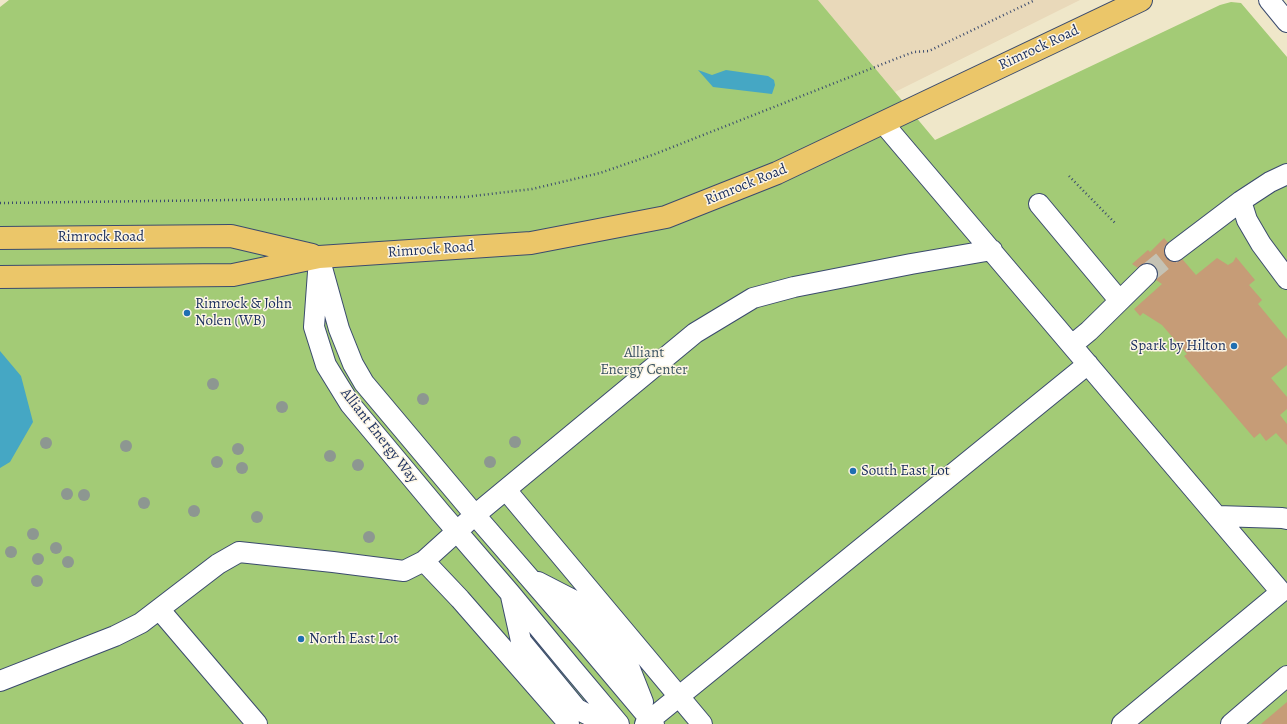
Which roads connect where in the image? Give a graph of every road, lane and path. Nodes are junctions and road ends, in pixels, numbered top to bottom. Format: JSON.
{"nodes":[{"id":1,"x":1035,"y":0,"type":"edge"},
{"id":2,"x":1141,"y":0,"type":"edge"},
{"id":3,"x":1269,"y":0,"type":"edge"},
{"id":4,"x":1287,"y":22,"type":"edge"},
{"id":5,"x":883,"y":123,"type":"junction"},
{"id":6,"x":1287,"y":174,"type":"edge"},
{"id":7,"x":1069,"y":176,"type":"dead end"},
{"id":8,"x":1241,"y":202,"type":"junction"},
{"id":9,"x":0,"y":204,"type":"edge"},
{"id":10,"x":1039,"y":204,"type":"dead end"},
{"id":11,"x":1115,"y":223,"type":"dead end"},
{"id":12,"x":0,"y":238,"type":"edge"},
{"id":13,"x":992,"y":250,"type":"junction"},
{"id":14,"x":1175,"y":251,"type":"tunnel mouth"},
{"id":15,"x":319,"y":256,"type":"junction"},
{"id":16,"x":1147,"y":274,"type":"tunnel mouth"},
{"id":17,"x":0,"y":277,"type":"edge"},
{"id":18,"x":1287,"y":279,"type":"edge"},
{"id":19,"x":1119,"y":300,"type":"junction"},
{"id":20,"x":1072,"y":345,"type":"junction"},
{"id":21,"x":1088,"y":364,"type":"junction"},
{"id":22,"x":506,"y":490,"type":"junction"},
{"id":23,"x":475,"y":515,"type":"junction"},
{"id":24,"x":1217,"y":516,"type":"junction"},
{"id":25,"x":1287,"y":520,"type":"edge"},
{"id":26,"x":457,"y":531,"type":"junction"},
{"id":27,"x":424,"y":560,"type":"junction"},
{"id":28,"x":510,"y":592,"type":"junction"},
{"id":29,"x":159,"y":609,"type":"junction"},
{"id":30,"x":1287,"y":676,"type":"edge"},
{"id":31,"x":0,"y":681,"type":"edge"},
{"id":32,"x":679,"y":696,"type":"junction"},
{"id":33,"x":650,"y":722,"type":"edge"},
{"id":34,"x":257,"y":724,"type":"edge"},
{"id":35,"x":569,"y":724,"type":"edge"},
{"id":36,"x":606,"y":724,"type":"edge"},
{"id":37,"x":619,"y":724,"type":"edge"},
{"id":38,"x":702,"y":724,"type":"edge"},
{"id":39,"x":1122,"y":724,"type":"edge"},
{"id":40,"x":1231,"y":724,"type":"edge"}],
"edges":[{"from":1,"to":9,"type":"path"},
{"from":2,"to":5,"type":"main road","name":"Rimrock Road"},
{"from":3,"to":4,"type":"street"},
{"from":5,"to":13,"type":"street"},
{"from":5,"to":15,"type":"main road","name":"Rimrock Road"},
{"from":6,"to":8,"type":"street"},
{"from":7,"to":11,"type":"path"},
{"from":8,"to":14,"type":"street"},
{"from":8,"to":18,"type":"street"},
{"from":10,"to":19,"type":"street"},
{"from":12,"to":15,"type":"main road","name":"Rimrock Road"},
{"from":13,"to":20,"type":"street"},
{"from":13,"to":22,"type":"street"},
{"from":15,"to":17,"type":"main road","name":"Rimrock Road"},
{"from":15,"to":23,"type":"street","name":"Alliant Energy Way"},
{"from":15,"to":26,"type":"street","name":"Alliant Energy Way"},
{"from":16,"to":19,"type":"street"},
{"from":19,"to":20,"type":"street"},
{"from":20,"to":21,"type":"street"},
{"from":21,"to":24,"type":"street"},
{"from":21,"to":32,"type":"street"},
{"from":22,"to":23,"type":"street"},
{"from":22,"to":32,"type":"street"},
{"from":23,"to":26,"type":"street"},
{"from":23,"to":33,"type":"street","name":"Alliant Energy Way"},
{"from":24,"to":25,"type":"street"},
{"from":24,"to":39,"type":"street"},
{"from":26,"to":27,"type":"street"},
{"from":26,"to":28,"type":"street","name":"Alliant Energy Way"},
{"from":27,"to":29,"type":"street"},
{"from":27,"to":35,"type":"street"},
{"from":28,"to":36,"type":"street"},
{"from":28,"to":37,"type":"street","name":"Alliant Energy Way"},
{"from":29,"to":31,"type":"street"},
{"from":29,"to":34,"type":"street"},
{"from":30,"to":40,"type":"street"},
{"from":32,"to":33,"type":"street"},
{"from":32,"to":38,"type":"street"}]}
